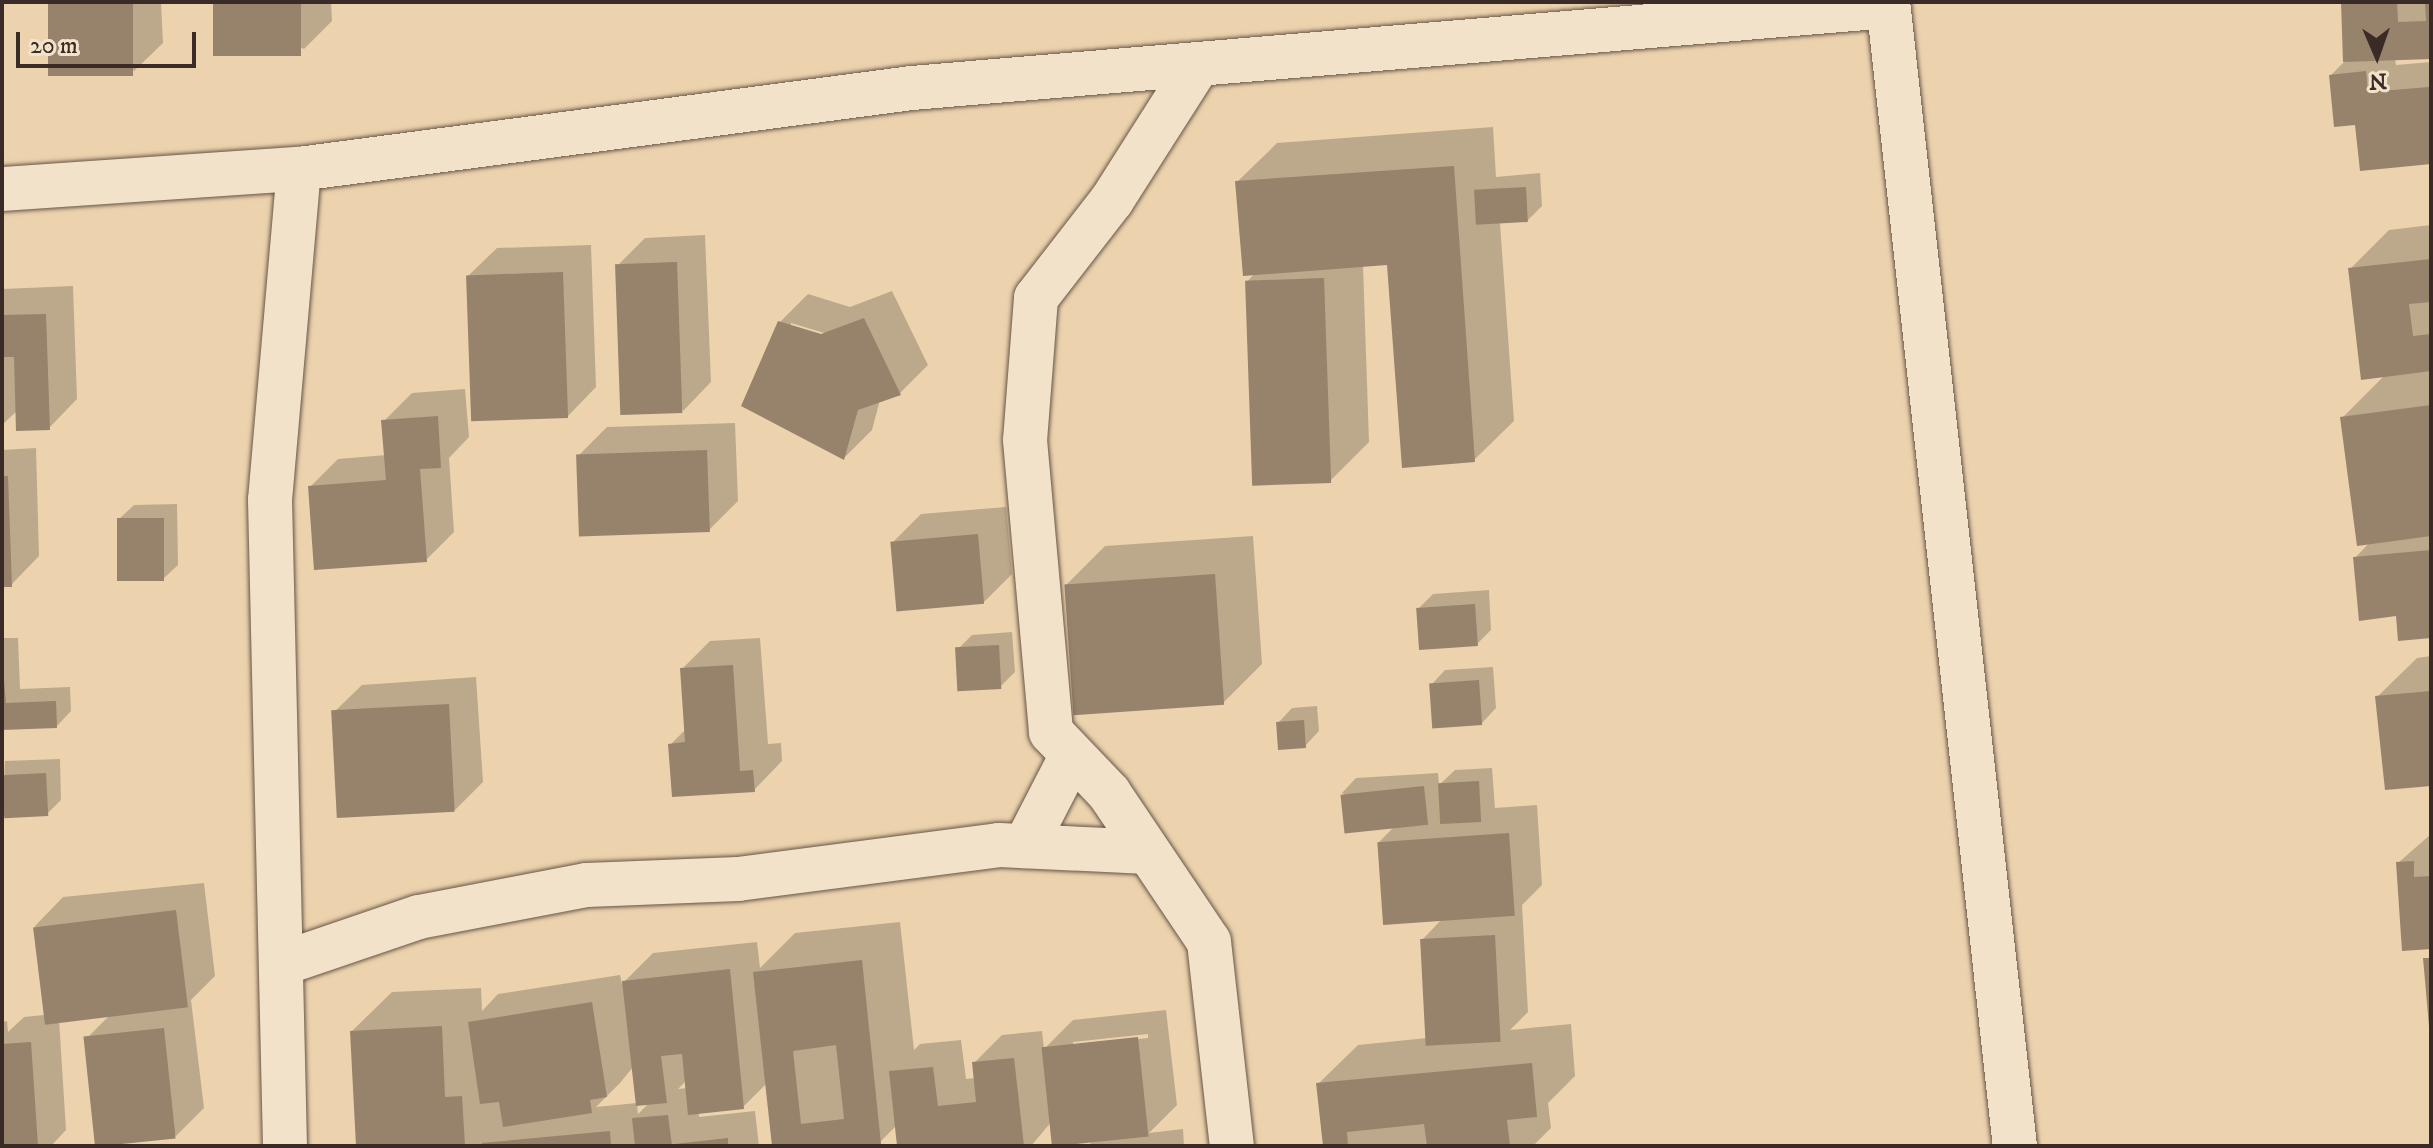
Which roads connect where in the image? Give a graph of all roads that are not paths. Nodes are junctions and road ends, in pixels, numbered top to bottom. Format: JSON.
{"nodes":[{"id":1,"x":1888,"y":4,"type":"edge"},
{"id":2,"x":1198,"y":65,"type":"junction"},
{"id":3,"x":299,"y":169,"type":"junction"},
{"id":4,"x":2,"y":189,"type":"edge"},
{"id":5,"x":1072,"y":755,"type":"junction"},
{"id":6,"x":1025,"y":846,"type":"junction"},
{"id":7,"x":1148,"y":852,"type":"junction"},
{"id":8,"x":281,"y":964,"type":"junction"},
{"id":9,"x":285,"y":1146,"type":"edge"},
{"id":10,"x":1232,"y":1146,"type":"edge"},
{"id":11,"x":2015,"y":1146,"type":"edge"}],
"edges":[{"from":1,"to":2,"type":"street"},
{"from":1,"to":11,"type":"street"},
{"from":2,"to":3,"type":"street"},
{"from":2,"to":5,"type":"street"},
{"from":3,"to":4,"type":"street"},
{"from":3,"to":8,"type":"street"},
{"from":5,"to":6,"type":"street"},
{"from":5,"to":7,"type":"street"},
{"from":6,"to":7,"type":"street"},
{"from":6,"to":8,"type":"street"},
{"from":7,"to":10,"type":"street"},
{"from":8,"to":9,"type":"street"}]}
